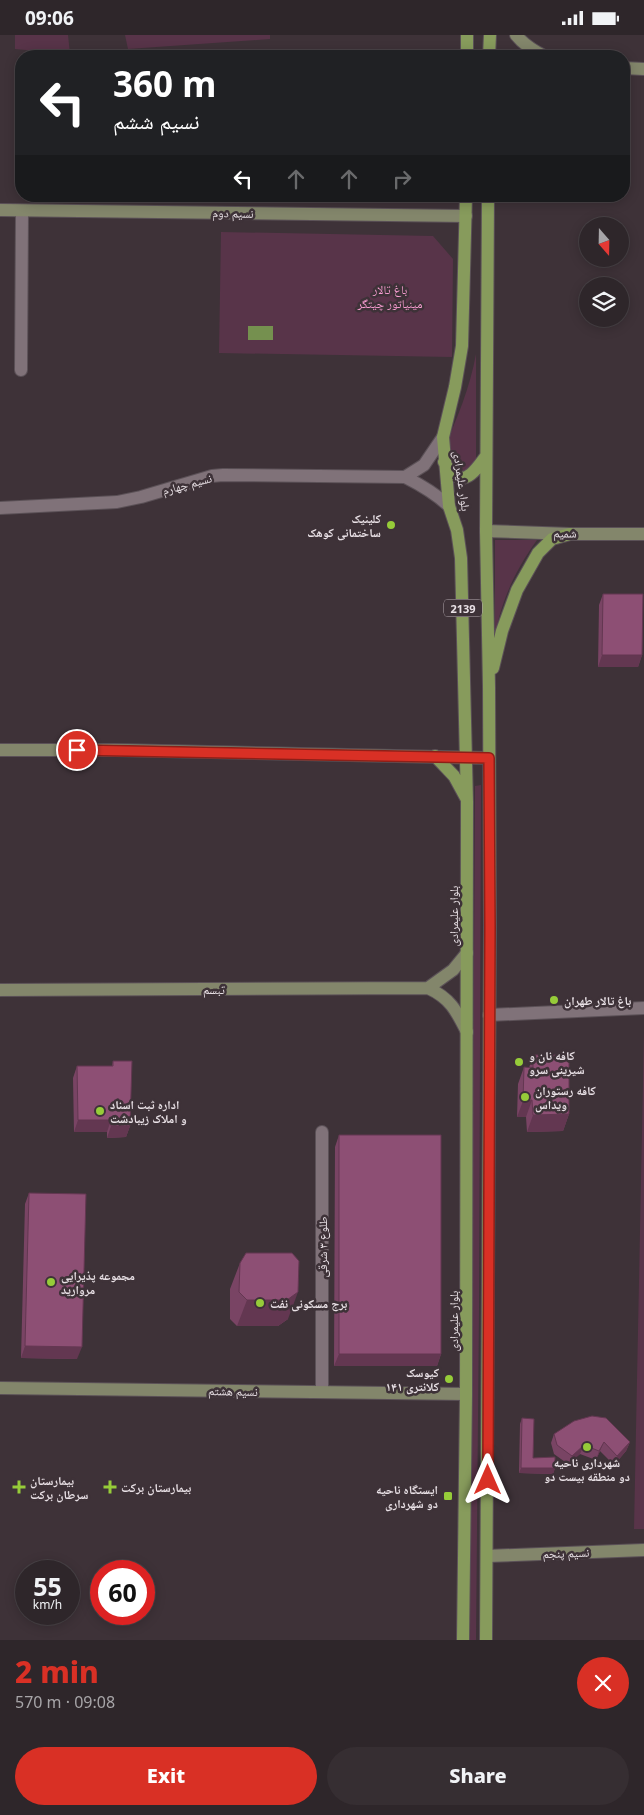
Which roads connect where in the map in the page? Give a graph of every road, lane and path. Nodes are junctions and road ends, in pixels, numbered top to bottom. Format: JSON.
{"nodes":[{"id":1,"x":467,"y":35,"type":"edge"},
{"id":2,"x":490,"y":35,"type":"edge"},
{"id":3,"x":516,"y":35,"type":"edge"},
{"id":4,"x":467,"y":50,"type":"edge"},
{"id":5,"x":489,"y":50,"type":"edge"},
{"id":6,"x":533,"y":50,"type":"edge"},
{"id":7,"x":630,"y":68,"type":"edge"},
{"id":8,"x":644,"y":69,"type":"edge"},
{"id":9,"x":466,"y":202,"type":"edge"},
{"id":10,"x":488,"y":202,"type":"edge"},
{"id":11,"x":0,"y":210,"type":"edge"},
{"id":12,"x":22,"y":211,"type":"junction"},
{"id":13,"x":466,"y":216,"type":"junction"},
{"id":14,"x":21,"y":370,"type":"dead end"},
{"id":15,"x":443,"y":437,"type":"junction"},
{"id":16,"x":486,"y":456,"type":"junction"},
{"id":17,"x":444,"y":462,"type":"junction"},
{"id":18,"x":405,"y":477,"type":"junction"},
{"id":19,"x":449,"y":506,"type":"junction"},
{"id":20,"x":0,"y":508,"type":"edge"},
{"id":21,"x":486,"y":531,"type":"junction"},
{"id":22,"x":570,"y":533,"type":"junction"},
{"id":23,"x":644,"y":534,"type":"edge"},
{"id":24,"x":489,"y":687,"type":"junction"},
{"id":25,"x":0,"y":750,"type":"edge"},
{"id":26,"x":435,"y":756,"type":"junction"},
{"id":27,"x":466,"y":757,"type":"junction"},
{"id":28,"x":489,"y":758,"type":"junction"},
{"id":29,"x":467,"y":802,"type":"junction"},
{"id":30,"x":467,"y":953,"type":"junction"},
{"id":31,"x":428,"y":988,"type":"junction"},
{"id":32,"x":0,"y":990,"type":"edge"},
{"id":33,"x":644,"y":1007,"type":"edge"},
{"id":34,"x":489,"y":1015,"type":"junction"},
{"id":35,"x":467,"y":1032,"type":"junction"},
{"id":36,"x":322,"y":1132,"type":"dead end"},
{"id":37,"x":0,"y":1388,"type":"edge"},
{"id":38,"x":322,"y":1392,"type":"junction"},
{"id":39,"x":466,"y":1394,"type":"junction"},
{"id":40,"x":644,"y":1550,"type":"edge"},
{"id":41,"x":487,"y":1556,"type":"junction"},
{"id":42,"x":463,"y":1640,"type":"edge"},
{"id":43,"x":486,"y":1640,"type":"edge"}],
"edges":[{"from":1,"to":4,"type":"main road"},
{"from":2,"to":5,"type":"main road"},
{"from":3,"to":6,"type":"street"},
{"from":7,"to":8,"type":"street"},
{"from":9,"to":13,"type":"main road","name":"بلوار علیمرادی","number":"2139"},
{"from":10,"to":16,"type":"main road","name":"بلوار علیمرادی"},
{"from":11,"to":12,"type":"street","name":"نسیم دوم"},
{"from":12,"to":13,"type":"street","name":"نسیم دوم"},
{"from":12,"to":14,"type":"street"},
{"from":13,"to":15,"type":"main road","name":"بلوار علیمرادی","number":"2139"},
{"from":15,"to":17,"type":"main road","name":"بلوار علیمرادی","number":"2139"},
{"from":15,"to":18,"type":"street"},
{"from":16,"to":17,"type":"main road"},
{"from":16,"to":21,"type":"main road","name":"بلوار علیمرادی"},
{"from":17,"to":19,"type":"main road","name":"بلوار علیمرادی","number":"2139"},
{"from":18,"to":19,"type":"street","name":"نسیم چهارم"},
{"from":18,"to":20,"type":"street","name":"نسیم چهارم"},
{"from":19,"to":27,"type":"main road","name":"بلوار علیمرادی","number":"2139"},
{"from":21,"to":22,"type":"street","name":"شمیم"},
{"from":21,"to":24,"type":"main road","name":"بلوار علیمرادی","number":"2139"},
{"from":22,"to":23,"type":"street","name":"شمیم"},
{"from":22,"to":24,"type":"main road"},
{"from":24,"to":28,"type":"main road","name":"بلوار علیمرادی","number":"2139"},
{"from":25,"to":26,"type":"street"},
{"from":26,"to":27,"type":"street"},
{"from":26,"to":29,"type":"main road"},
{"from":27,"to":28,"type":"street"},
{"from":27,"to":29,"type":"main road","name":"بلوار علیمرادی","number":"2139"},
{"from":28,"to":34,"type":"main road","name":"بلوار علیمرادی","number":"2139"},
{"from":29,"to":30,"type":"main road","name":"بلوار علیمرادی","number":"2139"},
{"from":30,"to":31,"type":"street"},
{"from":30,"to":35,"type":"main road","name":"بلوار علیمرادی","number":"2139"},
{"from":31,"to":32,"type":"street","name":"تبسم"},
{"from":31,"to":35,"type":"street"},
{"from":33,"to":34,"type":"street"},
{"from":34,"to":41,"type":"main road","name":"بلوار علیمرادی","number":"2139"},
{"from":35,"to":39,"type":"main road","name":"بلوار علیمرادی","number":"2139"},
{"from":36,"to":38,"type":"street","name":"طلوع ۳ شرقی"},
{"from":37,"to":38,"type":"street","name":"نسیم هشتم"},
{"from":38,"to":39,"type":"street","name":"نسیم هشتم"},
{"from":39,"to":42,"type":"main road","name":"بلوار علیمرادی","number":"2139"},
{"from":40,"to":41,"type":"street","name":"نسیم پنجم"},
{"from":41,"to":43,"type":"main road","name":"بلوار علیمرادی","number":"2139"}]}
